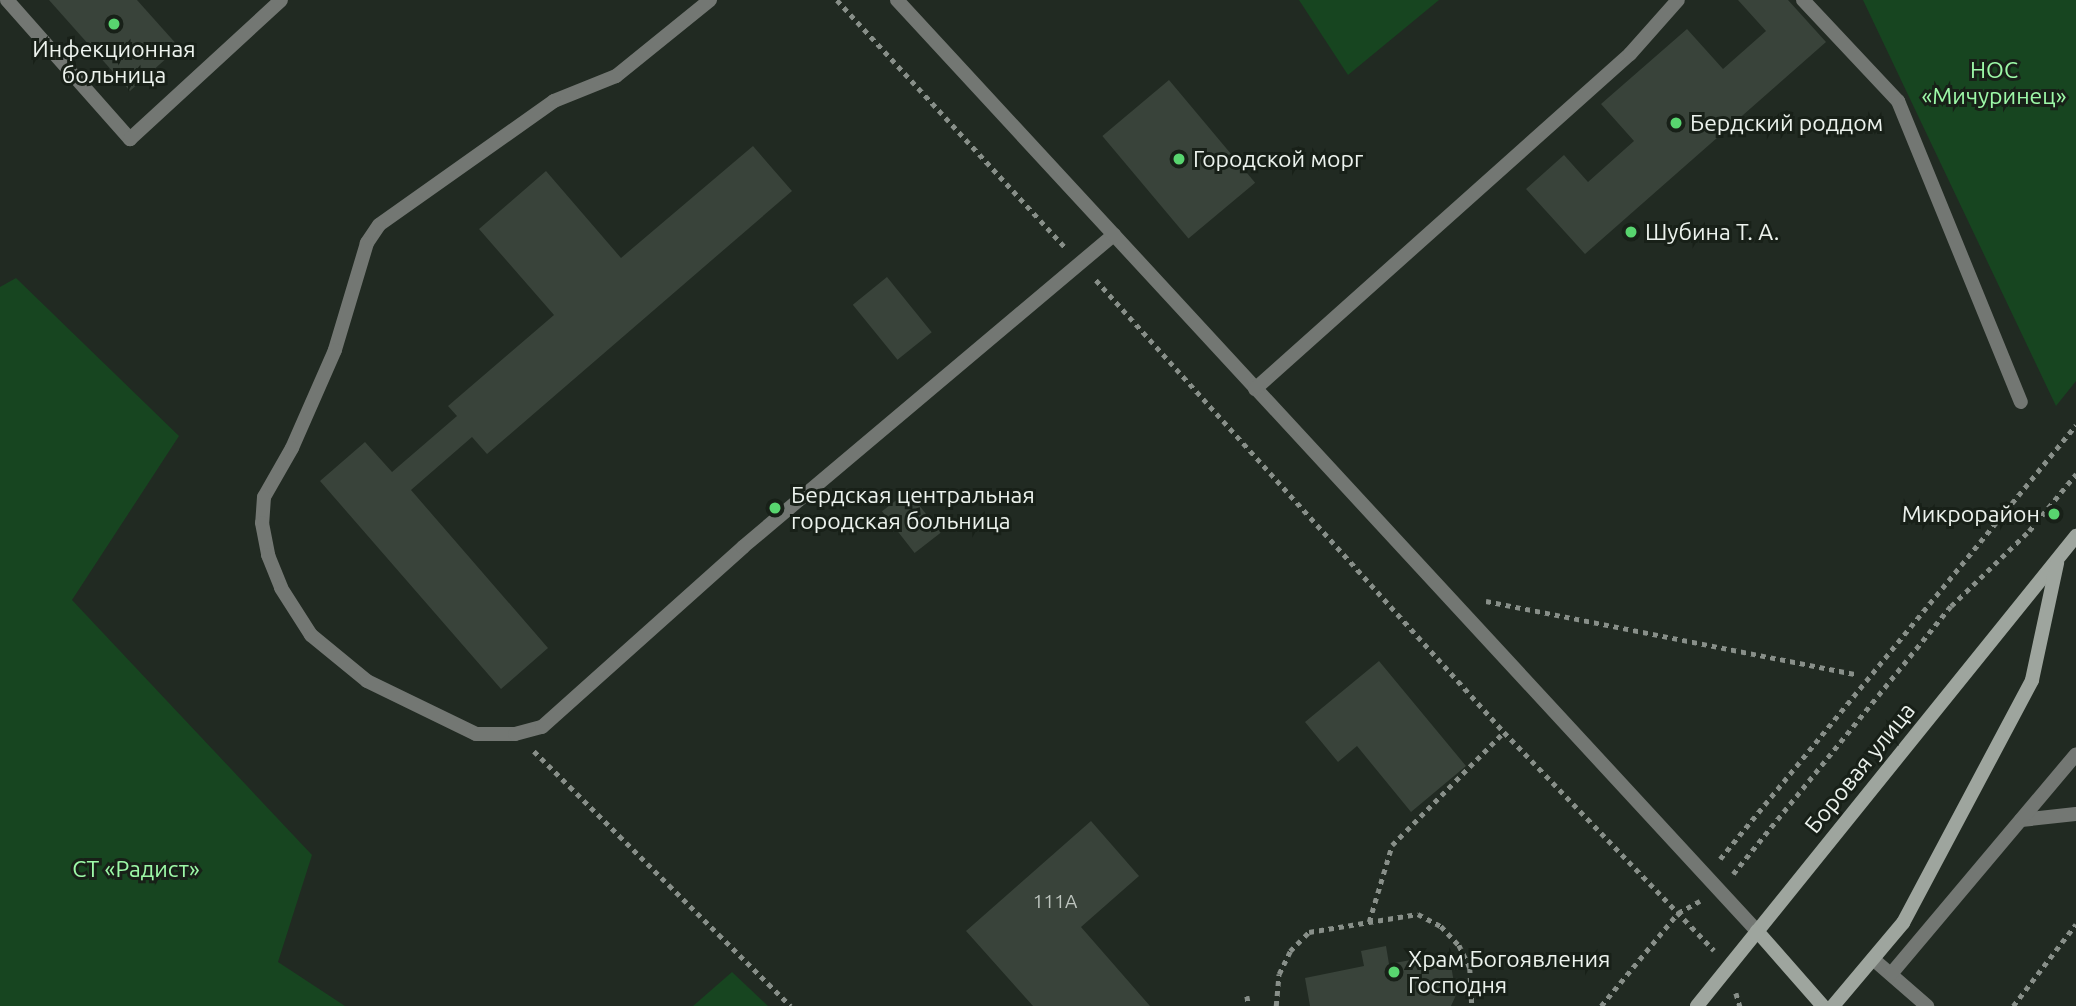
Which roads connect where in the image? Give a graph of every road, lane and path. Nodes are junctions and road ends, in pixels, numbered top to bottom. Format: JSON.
{"nodes":[{"id":1,"x":7,"y":0,"type":"edge"},
{"id":2,"x":281,"y":0,"type":"edge"},
{"id":3,"x":710,"y":0,"type":"edge"},
{"id":4,"x":836,"y":0,"type":"edge"},
{"id":5,"x":897,"y":0,"type":"edge"},
{"id":6,"x":1678,"y":0,"type":"edge"},
{"id":7,"x":1803,"y":0,"type":"edge"},
{"id":8,"x":1114,"y":235,"type":"junction"},
{"id":9,"x":1081,"y":264,"type":"junction"},
{"id":10,"x":1255,"y":389,"type":"junction"},
{"id":11,"x":2021,"y":402,"type":"dead end"},
{"id":12,"x":2076,"y":425,"type":"edge"},
{"id":13,"x":2076,"y":474,"type":"edge"},
{"id":14,"x":2076,"y":536,"type":"edge"},
{"id":15,"x":2058,"y":558,"type":"junction"},
{"id":16,"x":1445,"y":593,"type":"junction"},
{"id":17,"x":1856,"y":674,"type":"dead end"},
{"id":18,"x":1504,"y":732,"type":"junction"},
{"id":19,"x":515,"y":734,"type":"junction"},
{"id":20,"x":2076,"y":754,"type":"edge"},
{"id":21,"x":2076,"y":814,"type":"edge"},
{"id":22,"x":2021,"y":820,"type":"junction"},
{"id":23,"x":1706,"y":876,"type":"junction"},
{"id":24,"x":1720,"y":891,"type":"junction"},
{"id":25,"x":1678,"y":914,"type":"junction"},
{"id":26,"x":1369,"y":922,"type":"junction"},
{"id":27,"x":2076,"y":924,"type":"edge"},
{"id":28,"x":1757,"y":931,"type":"junction"},
{"id":29,"x":1873,"y":959,"type":"junction"},
{"id":30,"x":1730,"y":965,"type":"junction"},
{"id":31,"x":1891,"y":974,"type":"junction"},
{"id":32,"x":1247,"y":996,"type":"dead end"},
{"id":33,"x":790,"y":1006,"type":"edge"},
{"id":34,"x":1249,"y":1006,"type":"edge"},
{"id":35,"x":1276,"y":1006,"type":"edge"},
{"id":36,"x":1472,"y":1006,"type":"edge"},
{"id":37,"x":1601,"y":1006,"type":"edge"},
{"id":38,"x":1697,"y":1006,"type":"edge"},
{"id":39,"x":1823,"y":1006,"type":"edge"},
{"id":40,"x":1833,"y":1006,"type":"edge"},
{"id":41,"x":1927,"y":1006,"type":"edge"},
{"id":42,"x":2013,"y":1006,"type":"edge"}],
"edges":[{"from":1,"to":2,"type":"lane"},
{"from":3,"to":19,"type":"lane"},
{"from":4,"to":9,"type":"path"},
{"from":5,"to":8,"type":"lane"},
{"from":6,"to":10,"type":"lane"},
{"from":7,"to":11,"type":"lane"},
{"from":8,"to":9,"type":"lane"},
{"from":8,"to":10,"type":"lane"},
{"from":9,"to":18,"type":"path"},
{"from":9,"to":19,"type":"lane"},
{"from":10,"to":16,"type":"lane"},
{"from":12,"to":23,"type":"path"},
{"from":13,"to":24,"type":"path"},
{"from":14,"to":15,"type":"street","name":"Боровая улица"},
{"from":15,"to":28,"type":"street","name":"Боровая улица"},
{"from":15,"to":29,"type":"street","name":"Боровая улица"},
{"from":16,"to":17,"type":"path"},
{"from":16,"to":23,"type":"lane"},
{"from":18,"to":25,"type":"path"},
{"from":18,"to":26,"type":"path"},
{"from":19,"to":33,"type":"path"},
{"from":20,"to":22,"type":"lane"},
{"from":21,"to":22,"type":"lane"},
{"from":22,"to":31,"type":"lane"},
{"from":23,"to":24,"type":"lane"},
{"from":24,"to":25,"type":"path"},
{"from":24,"to":28,"type":"lane"},
{"from":25,"to":30,"type":"path"},
{"from":25,"to":37,"type":"path"},
{"from":26,"to":35,"type":"path"},
{"from":26,"to":36,"type":"path"},
{"from":27,"to":42,"type":"path"},
{"from":28,"to":30,"type":"street","name":"Боровая улица"},
{"from":28,"to":39,"type":"street"},
{"from":29,"to":31,"type":"lane"},
{"from":29,"to":40,"type":"street","name":"Боровая улица"},
{"from":30,"to":38,"type":"street","name":"Боровая улица"},
{"from":31,"to":41,"type":"lane"},
{"from":32,"to":34,"type":"path"}]}
